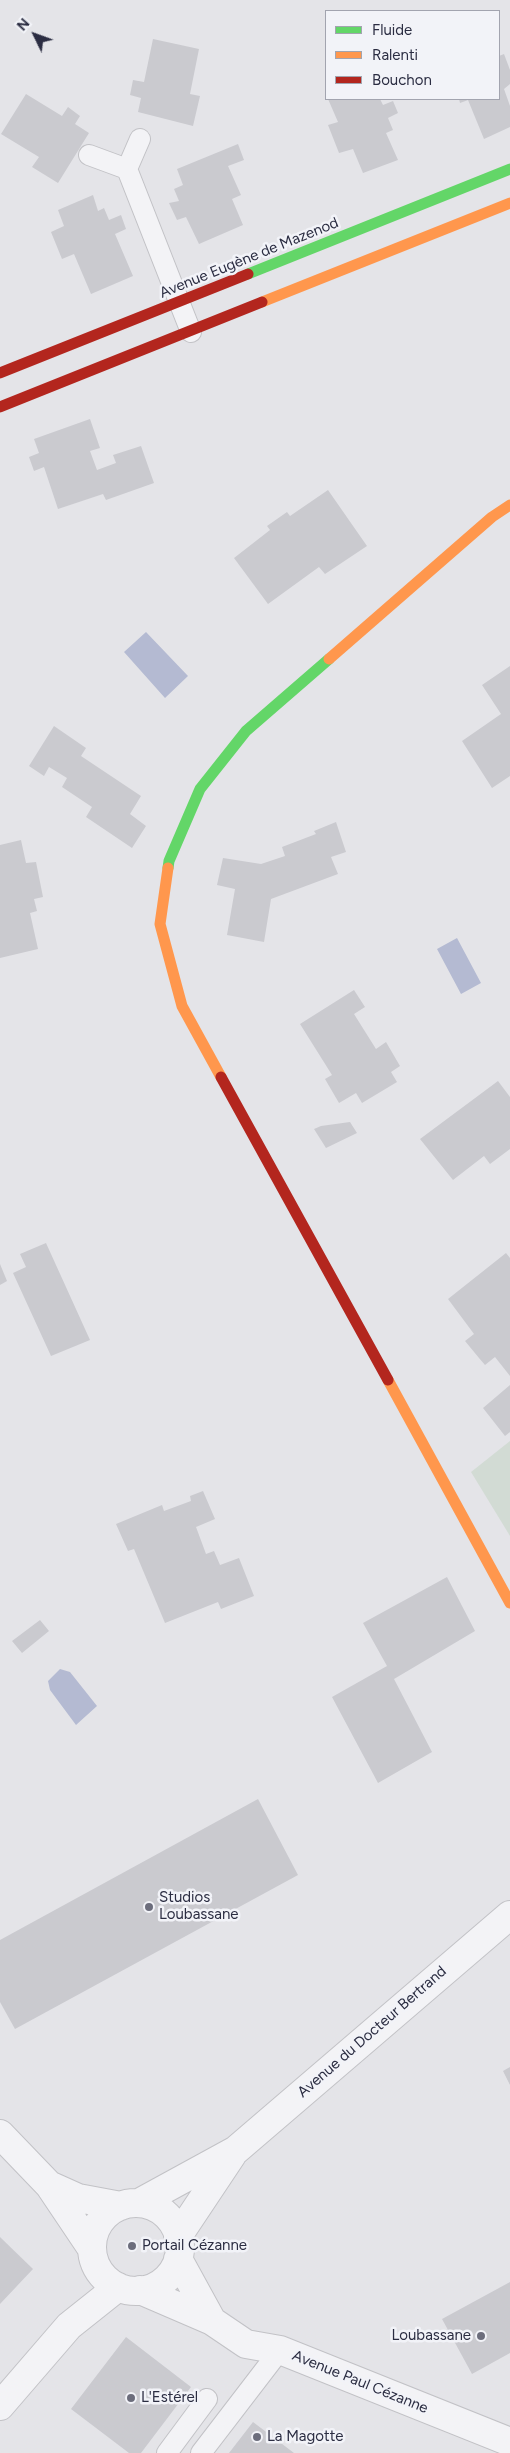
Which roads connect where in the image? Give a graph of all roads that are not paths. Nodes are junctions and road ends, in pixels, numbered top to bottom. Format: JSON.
{"nodes":[{"id":1,"x":140,"y":139,"type":"dead end"},
{"id":2,"x":89,"y":155,"type":"dead end"},
{"id":3,"x":127,"y":168,"type":"junction"},
{"id":4,"x":510,"y":169,"type":"edge"},
{"id":5,"x":510,"y":203,"type":"edge"},
{"id":6,"x":179,"y":302,"type":"junction"},
{"id":7,"x":192,"y":332,"type":"junction"},
{"id":8,"x":0,"y":374,"type":"edge"},
{"id":9,"x":0,"y":407,"type":"edge"},
{"id":10,"x":510,"y":505,"type":"edge"},
{"id":11,"x":510,"y":1603,"type":"edge"},
{"id":12,"x":510,"y":1915,"type":"edge"},
{"id":13,"x":0,"y":2134,"type":"edge"},
{"id":14,"x":236,"y":2150,"type":"junction"},
{"id":15,"x":49,"y":2185,"type":"junction"},
{"id":16,"x":130,"y":2204,"type":"junction"},
{"id":17,"x":178,"y":2248,"type":"junction"},
{"id":18,"x":95,"y":2259,"type":"junction"},
{"id":19,"x":129,"y":2288,"type":"junction"},
{"id":20,"x":212,"y":2321,"type":"junction"},
{"id":21,"x":69,"y":2326,"type":"junction"},
{"id":22,"x":280,"y":2350,"type":"junction"},
{"id":23,"x":207,"y":2399,"type":"dead end"},
{"id":24,"x":0,"y":2406,"type":"edge"},
{"id":25,"x":510,"y":2442,"type":"edge"},
{"id":26,"x":167,"y":2453,"type":"edge"},
{"id":27,"x":201,"y":2453,"type":"edge"}],
"edges":[{"from":1,"to":3,"type":"lane"},
{"from":2,"to":3,"type":"lane"},
{"from":3,"to":6,"type":"lane"},
{"from":4,"to":6,"type":"street","name":"Avenue Eugène de Mazenod"},
{"from":5,"to":7,"type":"street"},
{"from":6,"to":7,"type":"lane"},
{"from":6,"to":8,"type":"street","name":"Avenue Eugène de Mazenod"},
{"from":7,"to":9,"type":"street"},
{"from":10,"to":11,"type":"street"},
{"from":12,"to":14,"type":"street","name":"Avenue du Docteur Bertrand"},
{"from":13,"to":15,"type":"street"},
{"from":14,"to":16,"type":"street","name":"Avenue du Docteur Bertrand"},
{"from":14,"to":17,"type":"street","name":"Avenue du Docteur Bertrand"},
{"from":15,"to":16,"type":"street"},
{"from":15,"to":18,"type":"street"},
{"from":16,"to":17,"type":"street"},
{"from":16,"to":18,"type":"street"},
{"from":17,"to":19,"type":"street"},
{"from":17,"to":20,"type":"street","name":"Avenue Paul Cézanne"},
{"from":18,"to":19,"type":"street"},
{"from":18,"to":21,"type":"street"},
{"from":19,"to":20,"type":"street","name":"Avenue Paul Cézanne"},
{"from":19,"to":21,"type":"street"},
{"from":20,"to":22,"type":"street","name":"Avenue Paul Cézanne"},
{"from":21,"to":24,"type":"street"},
{"from":22,"to":25,"type":"street","name":"Avenue Paul Cézanne"},
{"from":22,"to":27,"type":"lane"},
{"from":23,"to":26,"type":"lane"}]}
